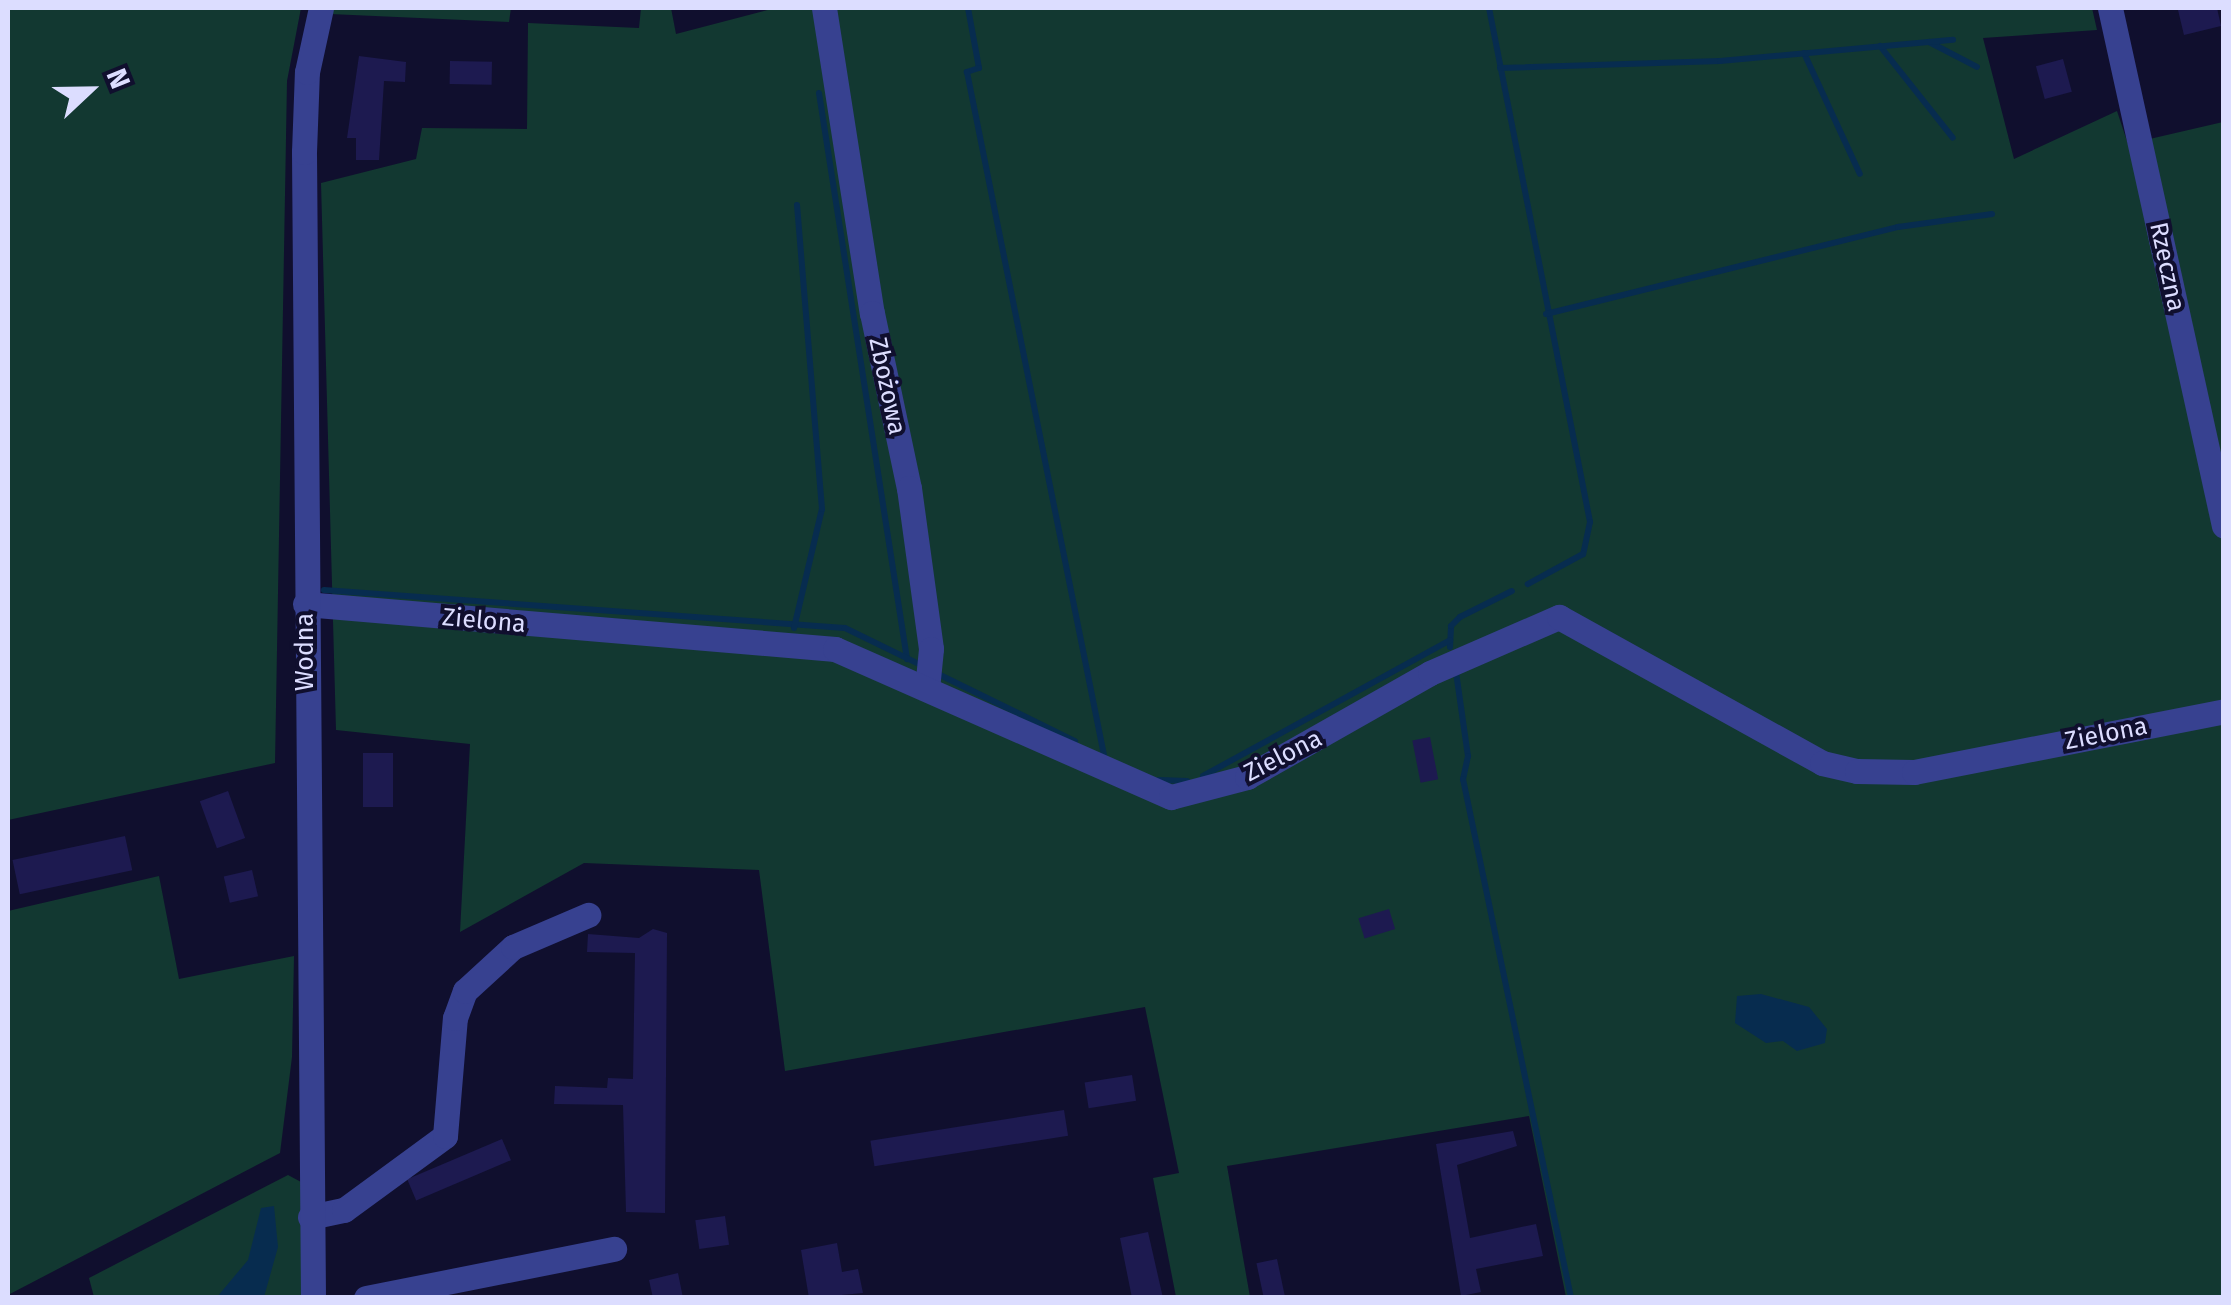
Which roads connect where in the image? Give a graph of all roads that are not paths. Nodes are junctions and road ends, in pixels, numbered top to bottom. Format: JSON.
{"nodes":[{"id":1,"x":321,"y":8,"type":"edge"},
{"id":2,"x":824,"y":8,"type":"edge"},
{"id":3,"x":2110,"y":8,"type":"edge"},
{"id":4,"x":2224,"y":526,"type":"edge"},
{"id":5,"x":305,"y":604,"type":"junction"},
{"id":6,"x":927,"y":689,"type":"junction"},
{"id":7,"x":2224,"y":710,"type":"edge"},
{"id":8,"x":588,"y":915,"type":"dead end"},
{"id":9,"x":310,"y":1217,"type":"junction"},
{"id":10,"x":614,"y":1249,"type":"dead end"},
{"id":11,"x":314,"y":1298,"type":"edge"},
{"id":12,"x":366,"y":1298,"type":"edge"}],
"edges":[{"from":1,"to":5,"type":"street","name":"Wodna"},
{"from":2,"to":6,"type":"street","name":"Zbożowa"},
{"from":3,"to":4,"type":"street","name":"Rzeczna"},
{"from":5,"to":6,"type":"street","name":"Zielona"},
{"from":5,"to":9,"type":"street","name":"Wodna"},
{"from":6,"to":7,"type":"street","name":"Zielona"},
{"from":8,"to":9,"type":"street"},
{"from":9,"to":11,"type":"street","name":"Wodna"},
{"from":10,"to":12,"type":"street"}]}
